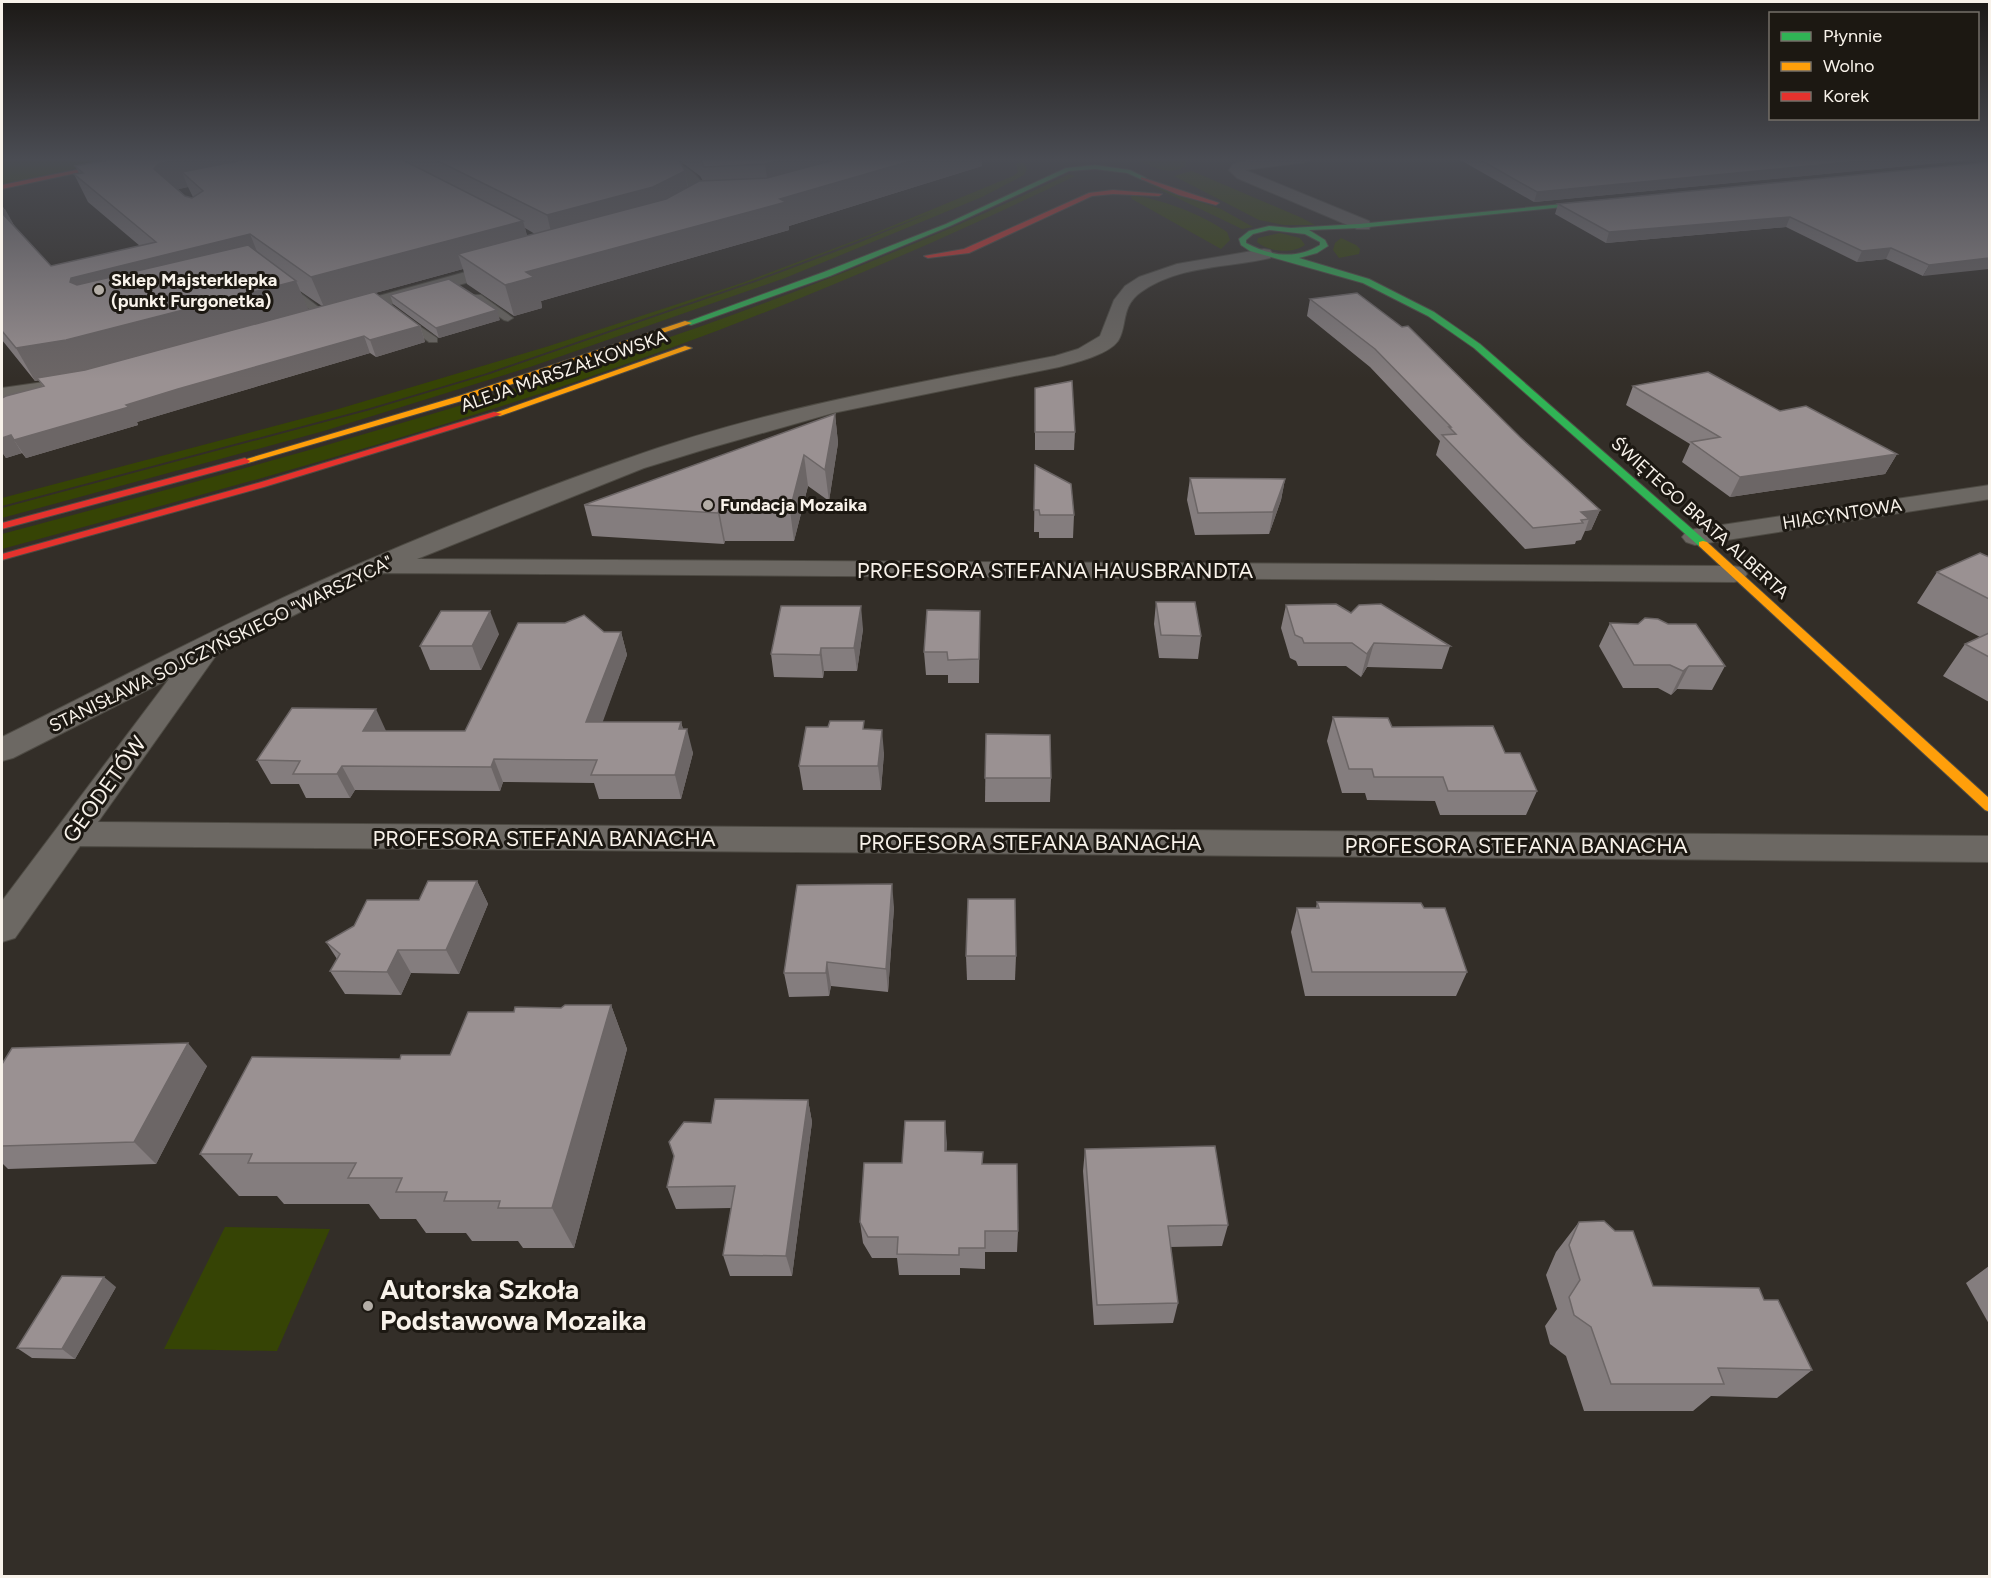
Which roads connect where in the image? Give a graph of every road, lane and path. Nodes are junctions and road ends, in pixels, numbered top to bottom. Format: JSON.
{"nodes":[{"id":1,"x":932,"y":232,"type":"edge"},
{"id":2,"x":975,"y":232,"type":"dead end"},
{"id":3,"x":1008,"y":232,"type":"edge"},
{"id":4,"x":1256,"y":232,"type":"edge"},
{"id":5,"x":1303,"y":232,"type":"edge"},
{"id":6,"x":1352,"y":232,"type":"edge"},
{"id":7,"x":1241,"y":236,"type":"junction"},
{"id":8,"x":1321,"y":246,"type":"junction"},
{"id":9,"x":1264,"y":254,"type":"junction"},
{"id":10,"x":1287,"y":257,"type":"junction"},
{"id":11,"x":531,"y":259,"type":"edge"},
{"id":12,"x":1200,"y":263,"type":"junction"},
{"id":13,"x":274,"y":277,"type":"edge"},
{"id":14,"x":1366,"y":281,"type":"junction"},
{"id":15,"x":461,"y":287,"type":"junction"},
{"id":16,"x":388,"y":307,"type":"junction"},
{"id":17,"x":325,"y":316,"type":"junction"},
{"id":18,"x":508,"y":318,"type":"edge"},
{"id":19,"x":303,"y":323,"type":"edge"},
{"id":20,"x":433,"y":340,"type":"dead end"},
{"id":21,"x":700,"y":343,"type":"dead end"},
{"id":22,"x":87,"y":381,"type":"edge"},
{"id":23,"x":2,"y":394,"type":"edge"},
{"id":24,"x":1989,"y":492,"type":"edge"},
{"id":25,"x":2,"y":526,"type":"edge"},
{"id":26,"x":1695,"y":537,"type":"junction"},
{"id":27,"x":2,"y":557,"type":"edge"},
{"id":28,"x":376,"y":566,"type":"junction"},
{"id":29,"x":1734,"y":574,"type":"junction"},
{"id":30,"x":206,"y":648,"type":"junction"},
{"id":31,"x":2,"y":750,"type":"edge"},
{"id":32,"x":1989,"y":807,"type":"edge"},
{"id":33,"x":71,"y":834,"type":"junction"},
{"id":34,"x":1989,"y":849,"type":"edge"},
{"id":35,"x":2,"y":928,"type":"edge"}],
"edges":[{"from":1,"to":25,"type":"street","name":"ALEJA MARSZAŁKOWSKA"},
{"from":2,"to":3,"type":"street"},
{"from":4,"to":7,"type":"street"},
{"from":5,"to":8,"type":"street","name":"ŚWIĘTEGO BRATA ALBERTA"},
{"from":6,"to":8,"type":"street"},
{"from":7,"to":9,"type":"street"},
{"from":7,"to":12,"type":"street","name":"STANISŁAWA SOJCZYŃSKIEGO \"WARSZYCA\""},
{"from":8,"to":10,"type":"street"},
{"from":8,"to":14,"type":"street","name":"ŚWIĘTEGO BRATA ALBERTA"},
{"from":9,"to":10,"type":"street"},
{"from":9,"to":12,"type":"street","name":"STANISŁAWA SOJCZYŃSKIEGO \"WARSZYCA\""},
{"from":10,"to":14,"type":"street","name":"ŚWIĘTEGO BRATA ALBERTA"},
{"from":11,"to":15,"type":"street"},
{"from":12,"to":28,"type":"street","name":"STANISŁAWA SOJCZYŃSKIEGO \"WARSZYCA\""},
{"from":13,"to":17,"type":"lane"},
{"from":14,"to":26,"type":"street","name":"ŚWIĘTEGO BRATA ALBERTA"},
{"from":15,"to":16,"type":"street"},
{"from":15,"to":18,"type":"lane"},
{"from":16,"to":17,"type":"street"},
{"from":16,"to":20,"type":"lane"},
{"from":17,"to":19,"type":"street"},
{"from":21,"to":27,"type":"street","name":"ALEJA MARSZAŁKOWSKA"},
{"from":22,"to":23,"type":"street"},
{"from":24,"to":26,"type":"street","name":"HIACYNTOWA"},
{"from":26,"to":29,"type":"street","name":"ŚWIĘTEGO BRATA ALBERTA"},
{"from":28,"to":29,"type":"street","name":"PROFESORA STEFANA HAUSBRANDTA"},
{"from":28,"to":30,"type":"street","name":"STANISŁAWA SOJCZYŃSKIEGO \"WARSZYCA\""},
{"from":29,"to":32,"type":"street","name":"ŚWIĘTEGO BRATA ALBERTA"},
{"from":30,"to":31,"type":"street","name":"STANISŁAWA SOJCZYŃSKIEGO \"WARSZYCA\""},
{"from":30,"to":33,"type":"street","name":"GEODETÓW"},
{"from":33,"to":34,"type":"street","name":"PROFESORA STEFANA BANACHA"},
{"from":33,"to":35,"type":"street","name":"GEODETÓW"}]}
